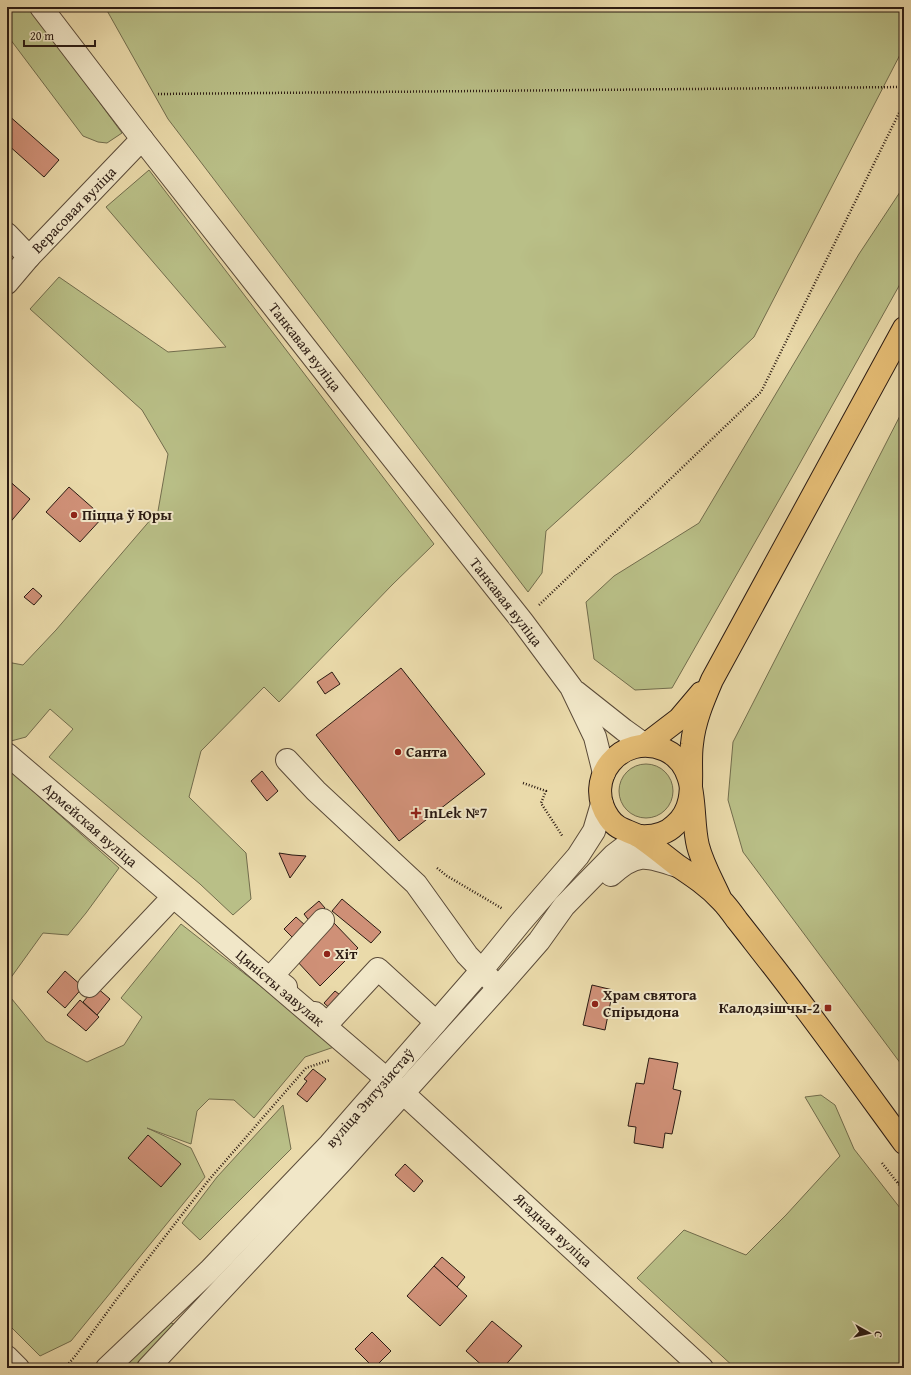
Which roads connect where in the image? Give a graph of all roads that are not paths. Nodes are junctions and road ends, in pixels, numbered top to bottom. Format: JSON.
{"nodes":[{"id":1,"x":41,"y":7,"type":"edge"},
{"id":2,"x":142,"y":139,"type":"junction"},
{"id":3,"x":7,"y":234,"type":"edge"},
{"id":4,"x":29,"y":257,"type":"junction"},
{"id":5,"x":7,"y":283,"type":"edge"},
{"id":6,"x":904,"y":328,"type":"edge"},
{"id":7,"x":712,"y":680,"type":"junction"},
{"id":8,"x":571,"y":687,"type":"junction"},
{"id":9,"x":645,"y":745,"type":"junction"},
{"id":10,"x":7,"y":754,"type":"edge"},
{"id":11,"x":288,"y":760,"type":"dead end"},
{"id":12,"x":604,"y":772,"type":"junction"},
{"id":13,"x":691,"y":786,"type":"junction"},
{"id":14,"x":602,"y":804,"type":"junction"},
{"id":15,"x":638,"y":836,"type":"junction"},
{"id":16,"x":680,"y":867,"type":"junction"},
{"id":17,"x":173,"y":897,"type":"junction"},
{"id":18,"x":721,"y":900,"type":"junction"},
{"id":19,"x":323,"y":920,"type":"dead end"},
{"id":20,"x":539,"y":941,"type":"junction"},
{"id":21,"x":482,"y":971,"type":"junction"},
{"id":22,"x":89,"y":986,"type":"dead end"},
{"id":23,"x":498,"y":988,"type":"junction"},
{"id":24,"x":436,"y":1022,"type":"junction"},
{"id":25,"x":395,"y":1086,"type":"junction"},
{"id":26,"x":904,"y":1143,"type":"edge"},
{"id":27,"x":7,"y":1357,"type":"edge"},
{"id":28,"x":18,"y":1368,"type":"edge"},
{"id":29,"x":107,"y":1368,"type":"edge"},
{"id":30,"x":148,"y":1368,"type":"edge"},
{"id":31,"x":702,"y":1368,"type":"edge"}],
"edges":[{"from":1,"to":2,"type":"street","name":"Танкавая вуліца"},
{"from":2,"to":4,"type":"street","name":"Верасовая вуліца"},
{"from":2,"to":8,"type":"street","name":"Танкавая вуліца"},
{"from":3,"to":4,"type":"street"},
{"from":4,"to":5,"type":"street","name":"Верасовая вуліца"},
{"from":6,"to":7,"type":"main road"},
{"from":7,"to":9,"type":"main road"},
{"from":7,"to":13,"type":"main road"},
{"from":8,"to":9,"type":"street","name":"Танкавая вуліца"},
{"from":8,"to":12,"type":"street","name":"Танкавая вуліца"},
{"from":9,"to":12,"type":"main road"},
{"from":9,"to":13,"type":"main road"},
{"from":10,"to":17,"type":"street","name":"Армейская вуліца"},
{"from":11,"to":21,"type":"street"},
{"from":12,"to":14,"type":"main road"},
{"from":13,"to":15,"type":"main road"},
{"from":13,"to":18,"type":"main road"},
{"from":14,"to":15,"type":"main road"},
{"from":14,"to":21,"type":"street","name":"вуліца Энтузіястаў"},
{"from":15,"to":16,"type":"main road"},
{"from":15,"to":20,"type":"street","name":"вуліца Энтузіястаў"},
{"from":16,"to":18,"type":"main road"},
{"from":16,"to":20,"type":"street","name":"вуліца Энтузіястаў"},
{"from":17,"to":22,"type":"street"},
{"from":17,"to":25,"type":"street","name":"Цяністы завулак"},
{"from":18,"to":26,"type":"main road"},
{"from":19,"to":24,"type":"street"},
{"from":20,"to":23,"type":"street","name":"вуліца Энтузіястаў"},
{"from":21,"to":23,"type":"street"},
{"from":21,"to":24,"type":"street","name":"вуліца Энтузіястаў"},
{"from":23,"to":25,"type":"street","name":"вуліца Энтузіястаў"},
{"from":24,"to":25,"type":"street","name":"вуліца Энтузіястаў"},
{"from":25,"to":29,"type":"street","name":"вуліца Энтузіястаў"},
{"from":25,"to":30,"type":"street","name":"вуліца Энтузіястаў"},
{"from":25,"to":31,"type":"street","name":"Ягадная вуліца"},
{"from":27,"to":28,"type":"street"}]}
